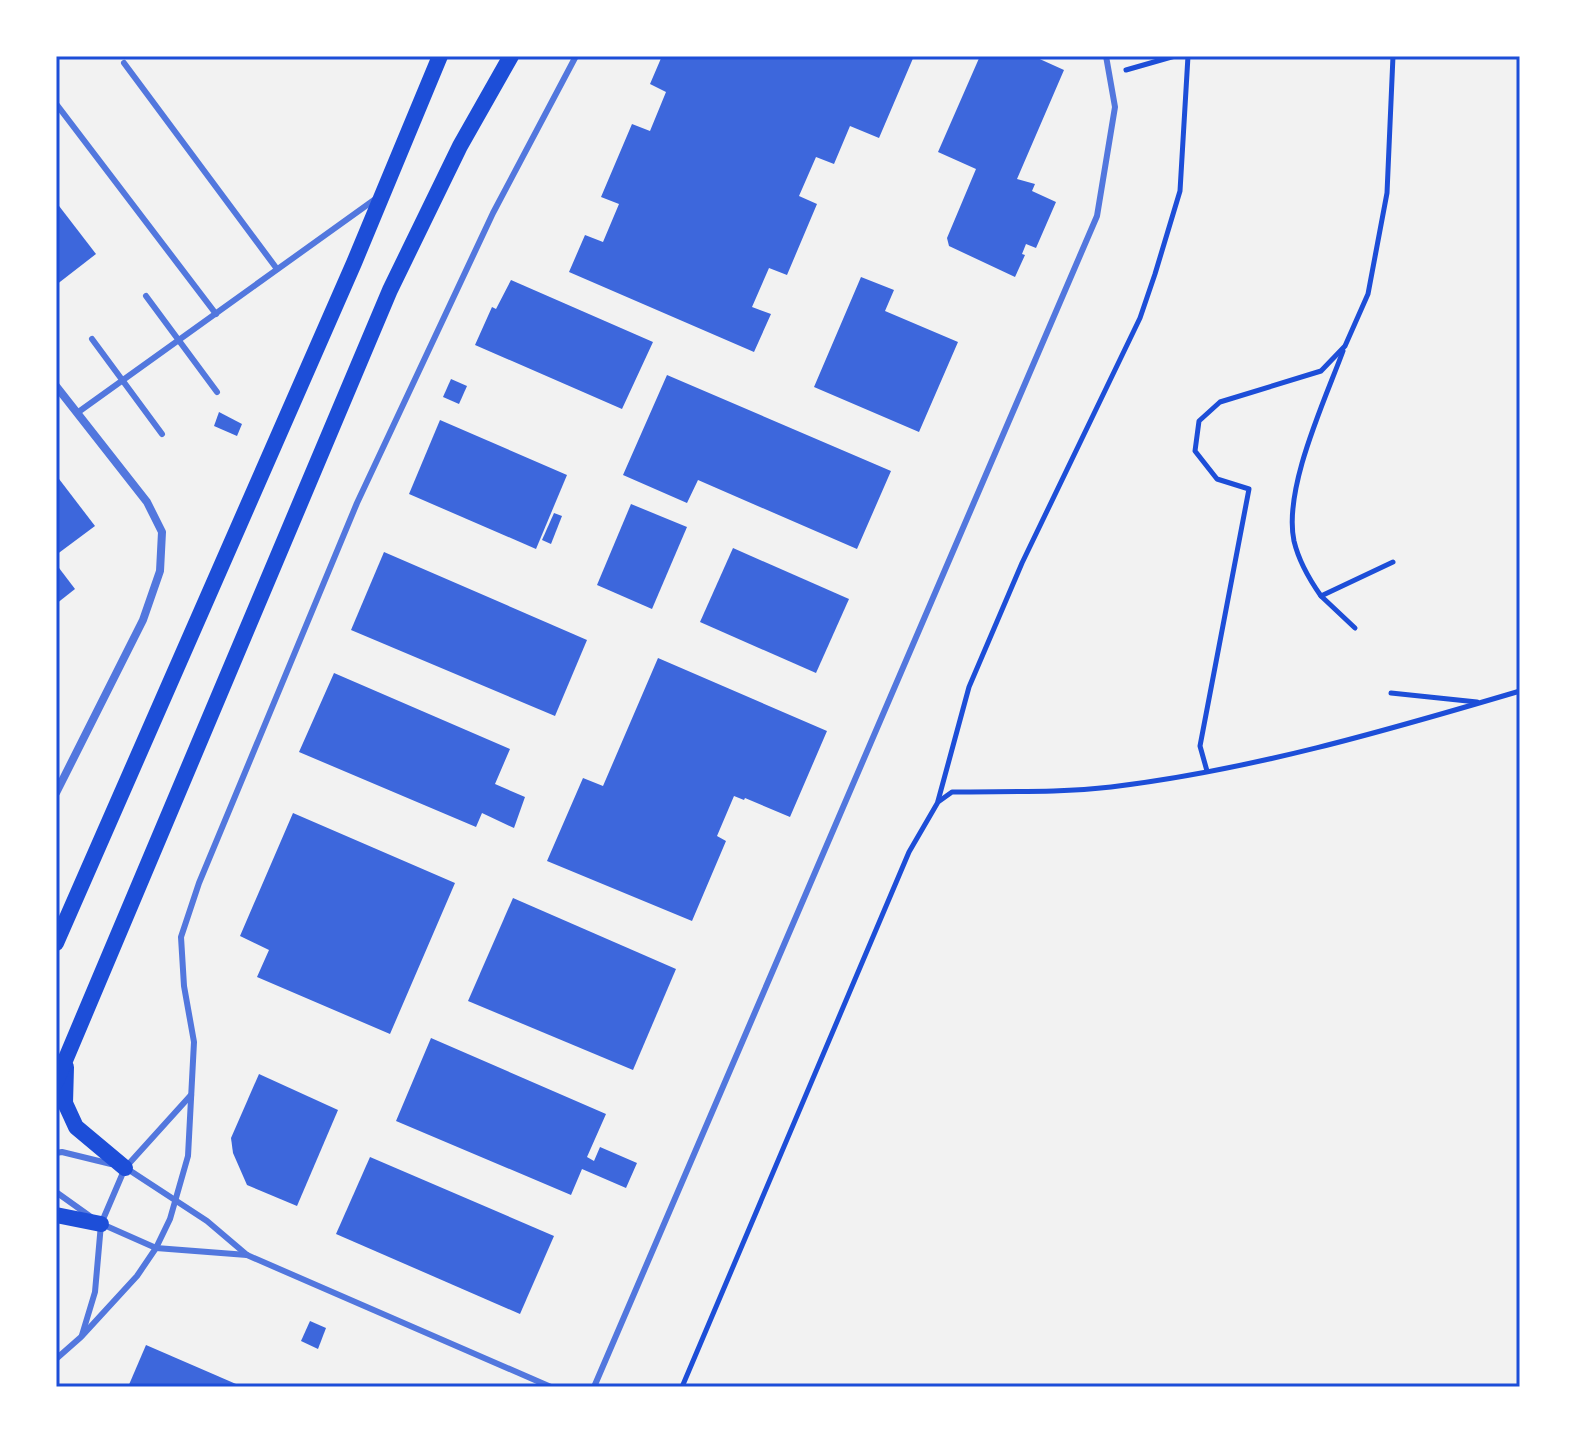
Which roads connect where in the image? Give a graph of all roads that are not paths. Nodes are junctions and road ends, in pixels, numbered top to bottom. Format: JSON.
{"nodes":[{"id":1,"x":440,"y":56,"type":"edge"},
{"id":2,"x":511,"y":56,"type":"edge"},
{"id":3,"x":576,"y":56,"type":"edge"},
{"id":4,"x":1106,"y":56,"type":"edge"},
{"id":5,"x":124,"y":63,"type":"dead end"},
{"id":6,"x":57,"y":105,"type":"edge"},
{"id":7,"x":384,"y":193,"type":"junction"},
{"id":8,"x":277,"y":269,"type":"junction"},
{"id":9,"x":146,"y":296,"type":"dead end"},
{"id":10,"x":216,"y":314,"type":"junction"},
{"id":11,"x":92,"y":339,"type":"dead end"},
{"id":12,"x":179,"y":340,"type":"junction"},
{"id":13,"x":123,"y":381,"type":"junction"},
{"id":14,"x":56,"y":386,"type":"edge"},
{"id":15,"x":217,"y":392,"type":"dead end"},
{"id":16,"x":77,"y":413,"type":"junction"},
{"id":17,"x":162,"y":434,"type":"dead end"},
{"id":18,"x":56,"y":793,"type":"edge"},
{"id":19,"x":56,"y":943,"type":"edge"},
{"id":20,"x":66,"y":1057,"type":"junction"},
{"id":21,"x":56,"y":1082,"type":"edge"},
{"id":22,"x":191,"y":1095,"type":"junction"},
{"id":23,"x":56,"y":1153,"type":"edge"},
{"id":24,"x":125,"y":1168,"type":"junction"},
{"id":25,"x":56,"y":1192,"type":"edge"},
{"id":26,"x":176,"y":1199,"type":"junction"},
{"id":27,"x":56,"y":1215,"type":"edge"},
{"id":28,"x":101,"y":1224,"type":"junction"},
{"id":29,"x":156,"y":1248,"type":"junction"},
{"id":30,"x":247,"y":1255,"type":"junction"},
{"id":31,"x":81,"y":1337,"type":"junction"},
{"id":32,"x":56,"y":1359,"type":"edge"},
{"id":33,"x":551,"y":1387,"type":"edge"},
{"id":34,"x":594,"y":1387,"type":"edge"}],
"edges":[{"from":1,"to":7,"type":"main road"},
{"from":2,"to":20,"type":"main road"},
{"from":3,"to":22,"type":"lane"},
{"from":4,"to":34,"type":"lane"},
{"from":5,"to":8,"type":"lane"},
{"from":6,"to":10,"type":"lane"},
{"from":7,"to":8,"type":"lane"},
{"from":7,"to":19,"type":"main road"},
{"from":8,"to":10,"type":"lane"},
{"from":9,"to":12,"type":"lane"},
{"from":10,"to":12,"type":"lane"},
{"from":11,"to":13,"type":"lane"},
{"from":12,"to":13,"type":"lane"},
{"from":12,"to":15,"type":"lane"},
{"from":13,"to":16,"type":"lane"},
{"from":13,"to":17,"type":"lane"},
{"from":14,"to":16,"type":"street"},
{"from":16,"to":18,"type":"street"},
{"from":20,"to":21,"type":"main road"},
{"from":20,"to":24,"type":"main road"},
{"from":22,"to":24,"type":"lane"},
{"from":22,"to":26,"type":"lane"},
{"from":23,"to":24,"type":"lane"},
{"from":24,"to":26,"type":"lane"},
{"from":24,"to":28,"type":"lane"},
{"from":25,"to":28,"type":"lane"},
{"from":26,"to":29,"type":"lane"},
{"from":26,"to":30,"type":"lane"},
{"from":27,"to":28,"type":"main road"},
{"from":28,"to":29,"type":"lane"},
{"from":28,"to":31,"type":"lane"},
{"from":29,"to":30,"type":"lane"},
{"from":29,"to":31,"type":"lane"},
{"from":30,"to":33,"type":"lane"},
{"from":31,"to":32,"type":"lane"}]}
